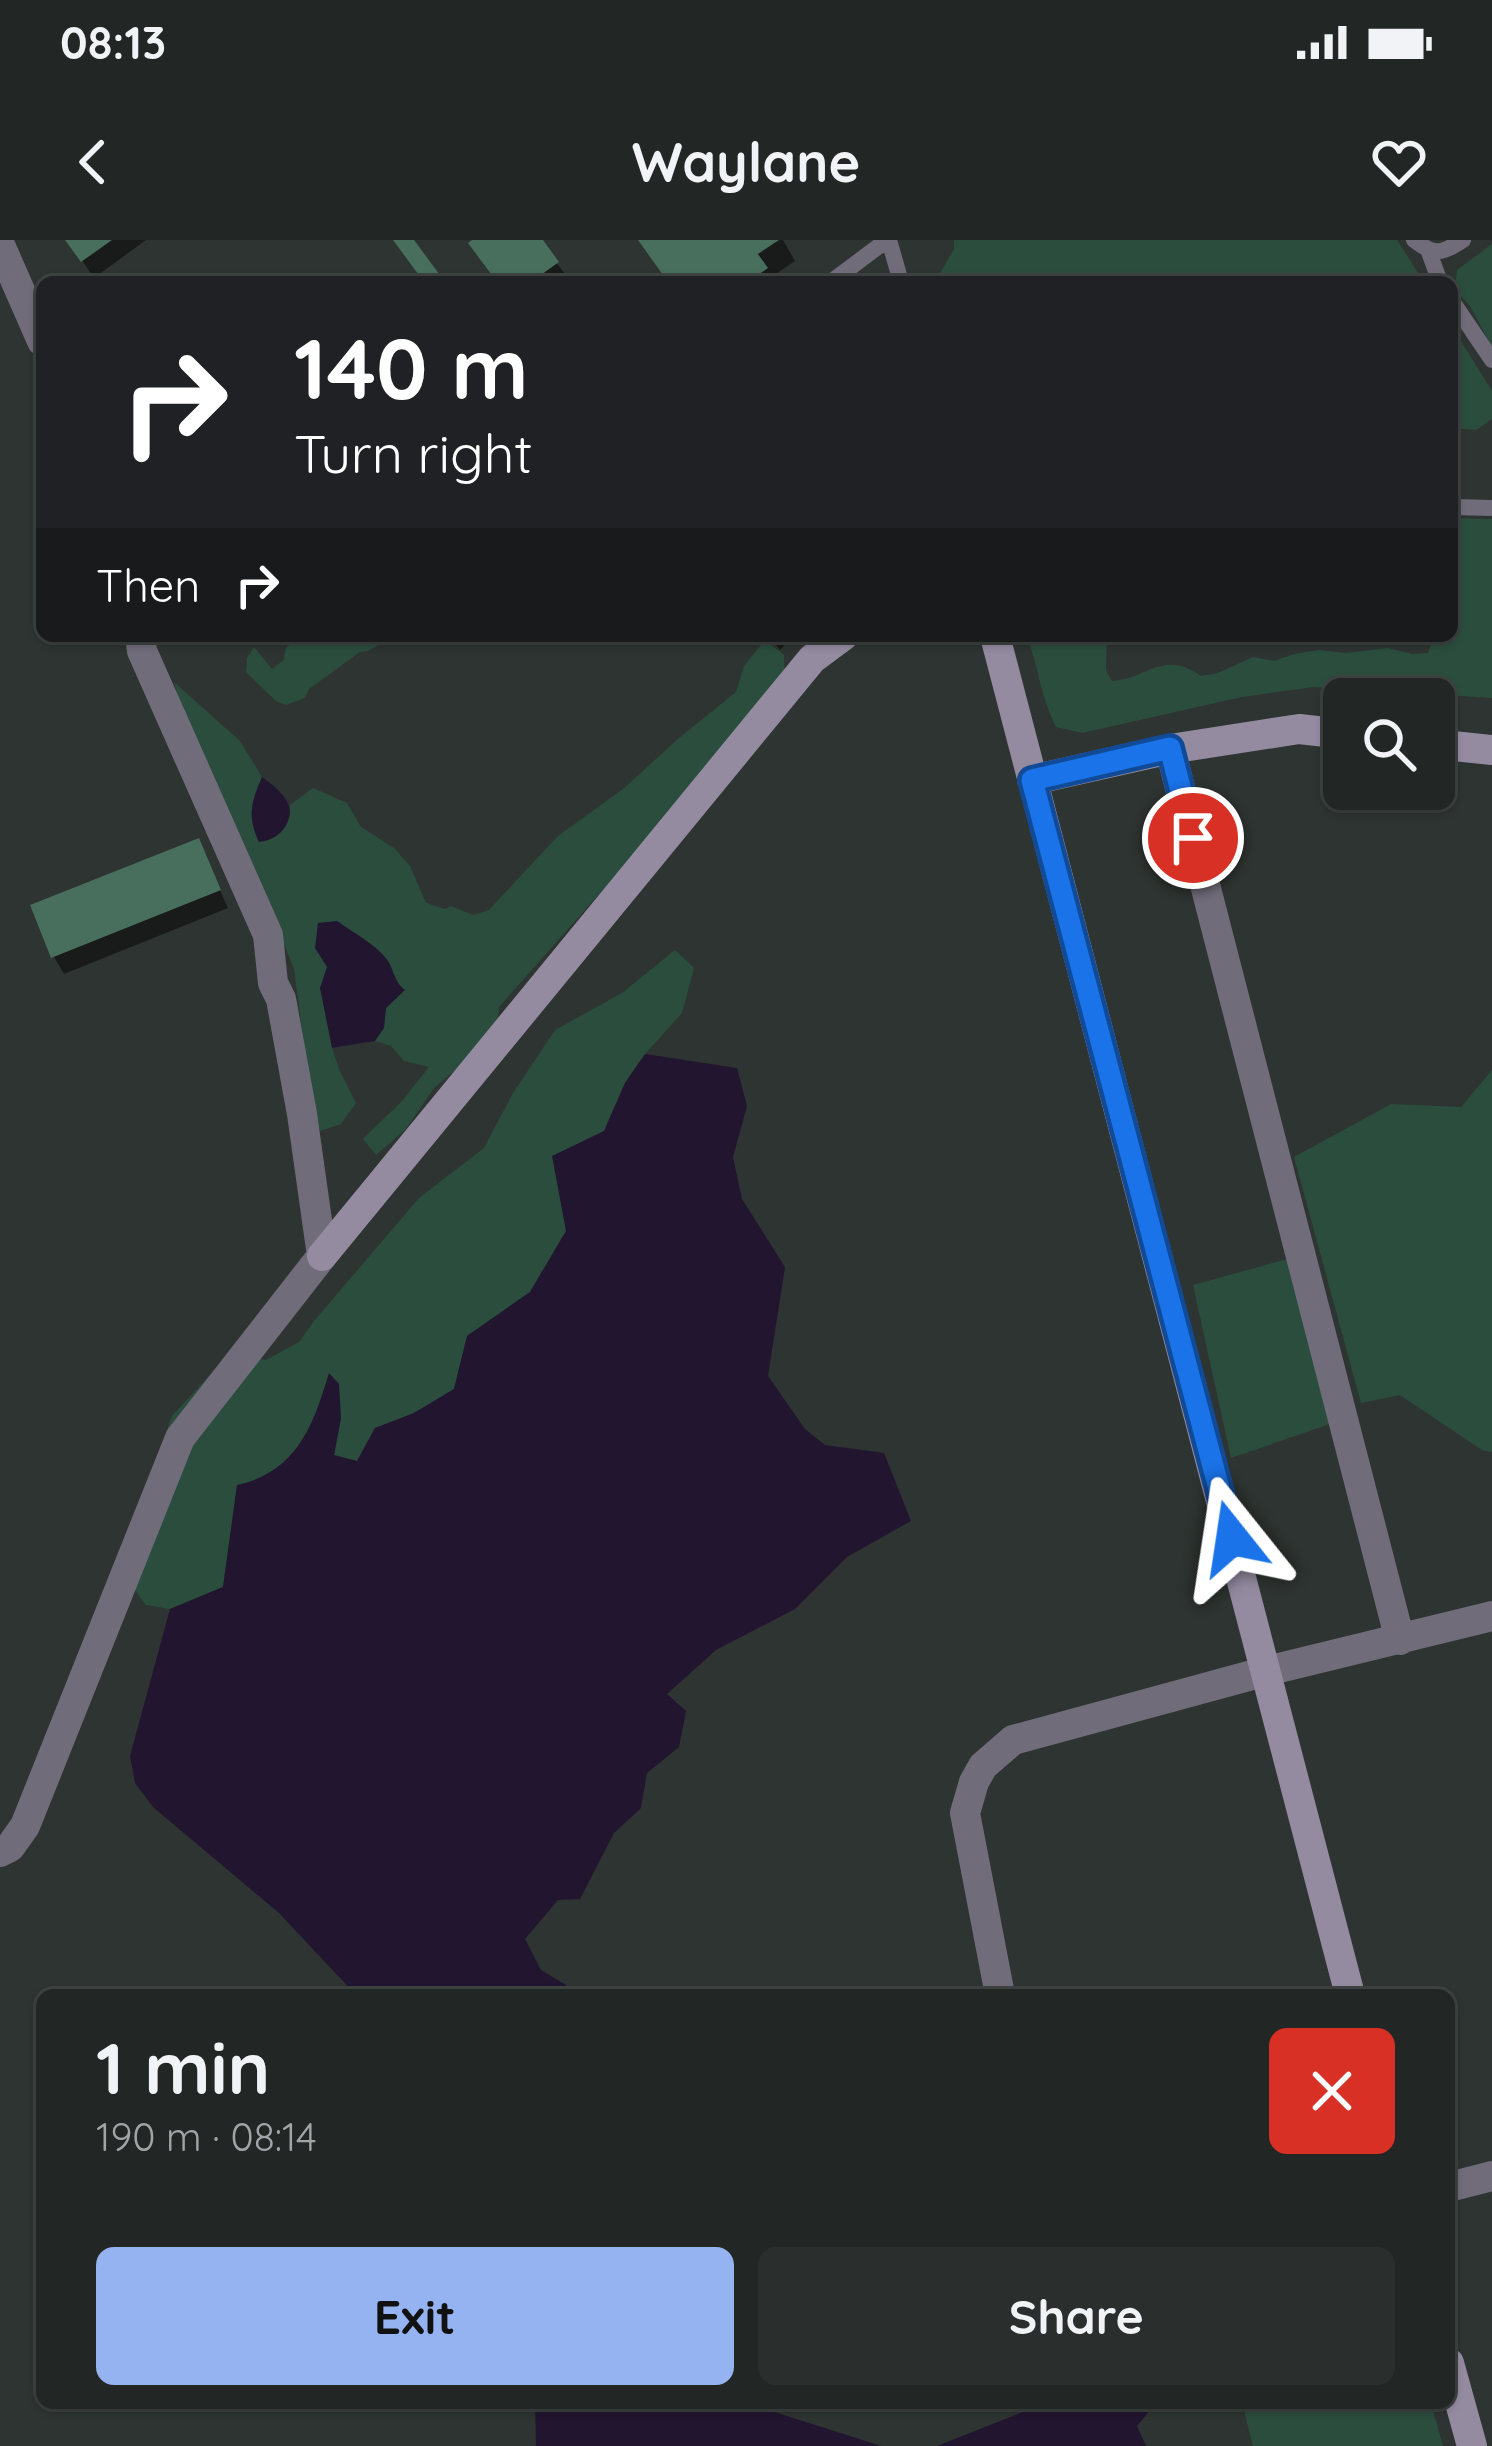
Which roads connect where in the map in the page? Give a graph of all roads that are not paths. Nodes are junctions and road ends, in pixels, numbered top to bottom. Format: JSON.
{"nodes":[{"id":1,"x":888,"y":240,"type":"edge"},
{"id":2,"x":1463,"y":240,"type":"edge"},
{"id":3,"x":0,"y":245,"type":"edge"},
{"id":4,"x":1422,"y":246,"type":"edge"},
{"id":5,"x":839,"y":276,"type":"edge"},
{"id":6,"x":899,"y":276,"type":"edge"},
{"id":7,"x":1437,"y":276,"type":"edge"},
{"id":8,"x":1458,"y":310,"type":"edge"},
{"id":9,"x":36,"y":327,"type":"edge"},
{"id":10,"x":1492,"y":361,"type":"edge"},
{"id":11,"x":1458,"y":507,"type":"edge"},
{"id":12,"x":1492,"y":508,"type":"edge"},
{"id":13,"x":141,"y":642,"type":"edge"},
{"id":14,"x":835,"y":642,"type":"edge"},
{"id":15,"x":997,"y":642,"type":"edge"},
{"id":16,"x":1323,"y":732,"type":"edge"},
{"id":17,"x":1455,"y":746,"type":"edge"},
{"id":18,"x":1170,"y":748,"type":"junction"},
{"id":19,"x":1492,"y":750,"type":"edge"},
{"id":20,"x":1032,"y":780,"type":"junction"},
{"id":21,"x":322,"y":1256,"type":"junction"},
{"id":22,"x":1490,"y":1622,"type":"edge"},
{"id":23,"x":1400,"y":1640,"type":"junction"},
{"id":24,"x":1267,"y":1671,"type":"junction"},
{"id":25,"x":0,"y":1852,"type":"edge"},
{"id":26,"x":999,"y":1989,"type":"edge"},
{"id":27,"x":1348,"y":1989,"type":"edge"},
{"id":28,"x":1492,"y":2176,"type":"edge"},
{"id":29,"x":1455,"y":2185,"type":"edge"},
{"id":30,"x":1455,"y":2385,"type":"edge"},
{"id":31,"x":1472,"y":2446,"type":"edge"}],
"edges":[{"from":1,"to":5,"type":"lane"},
{"from":1,"to":6,"type":"lane"},
{"from":2,"to":4,"type":"lane"},
{"from":3,"to":9,"type":"street"},
{"from":4,"to":7,"type":"lane"},
{"from":8,"to":10,"type":"lane"},
{"from":11,"to":12,"type":"lane"},
{"from":13,"to":21,"type":"street"},
{"from":14,"to":21,"type":"street"},
{"from":15,"to":20,"type":"street"},
{"from":16,"to":18,"type":"street"},
{"from":17,"to":19,"type":"street"},
{"from":18,"to":20,"type":"street"},
{"from":18,"to":23,"type":"street"},
{"from":20,"to":24,"type":"street"},
{"from":21,"to":25,"type":"street"},
{"from":22,"to":23,"type":"street"},
{"from":23,"to":24,"type":"street"},
{"from":24,"to":26,"type":"street"},
{"from":24,"to":27,"type":"street"},
{"from":28,"to":29,"type":"street"},
{"from":30,"to":31,"type":"street"}]}
